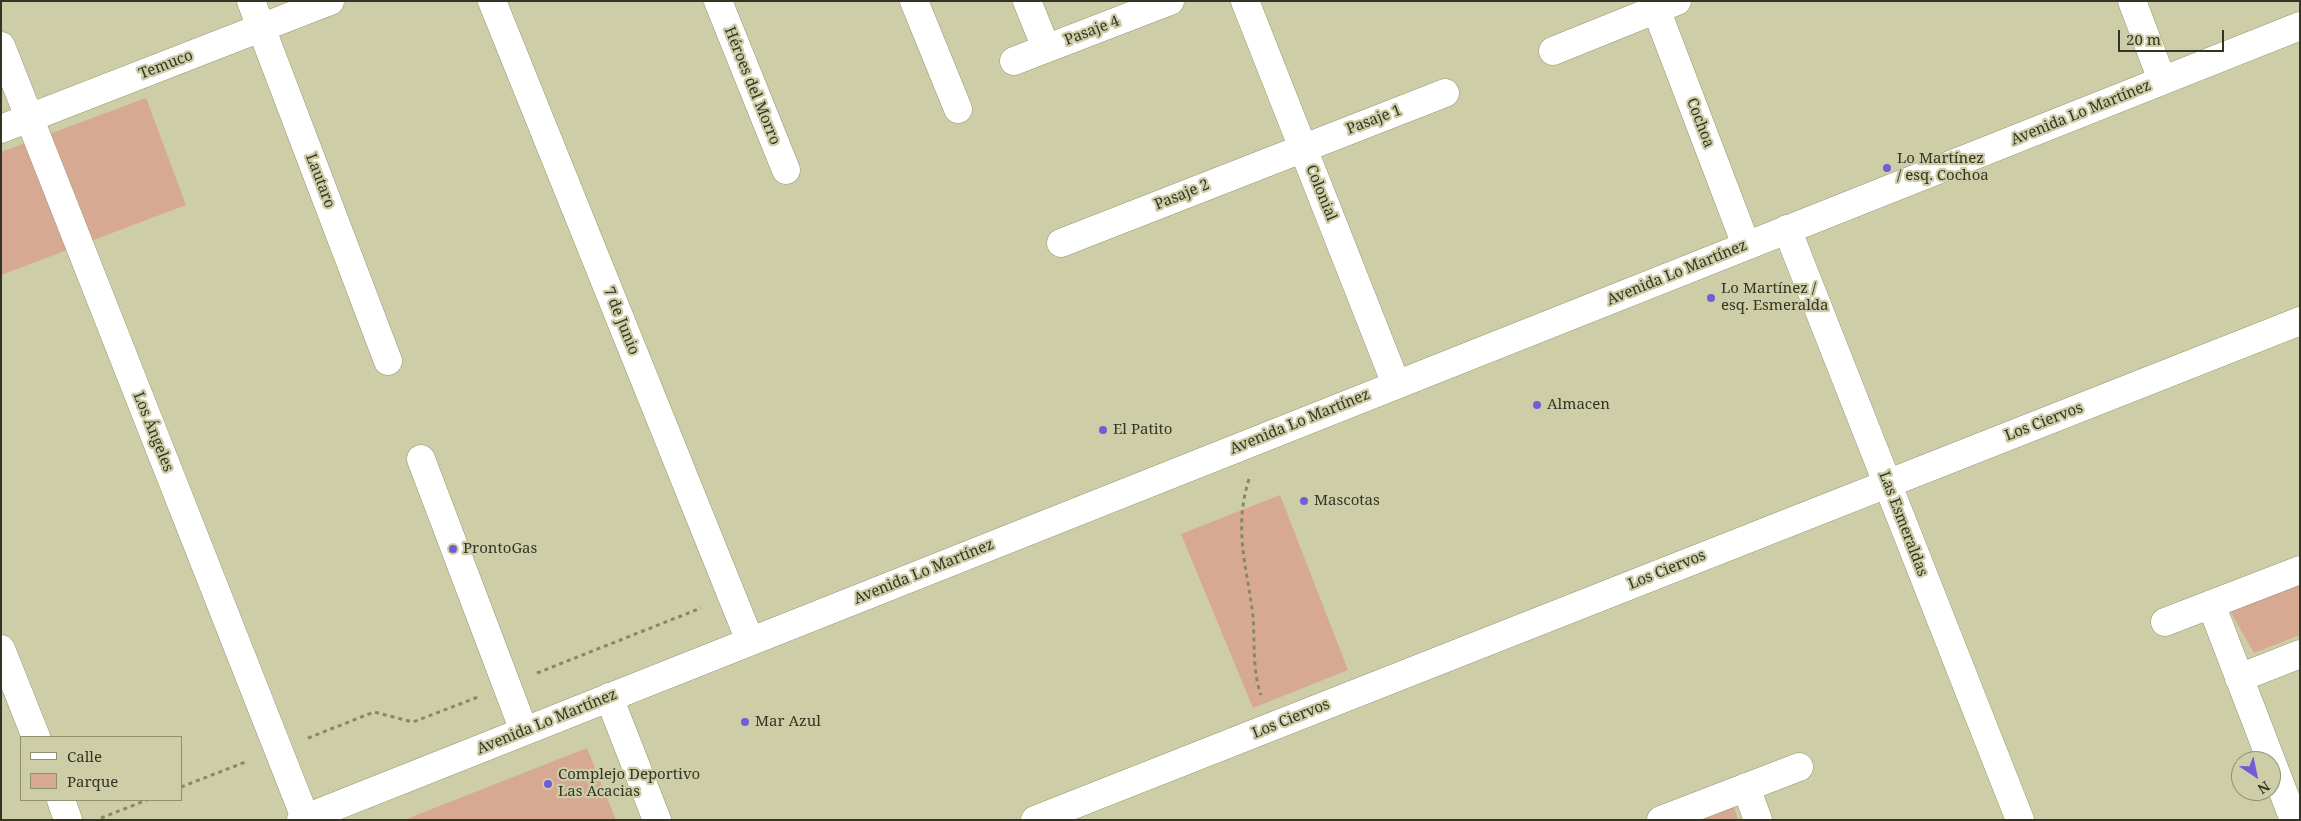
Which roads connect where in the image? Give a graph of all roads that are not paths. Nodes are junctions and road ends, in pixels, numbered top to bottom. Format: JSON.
{"nodes":[{"id":1,"x":251,"y":1,"type":"edge"},
{"id":2,"x":330,"y":1,"type":"edge"},
{"id":3,"x":492,"y":1,"type":"edge"},
{"id":4,"x":718,"y":1,"type":"edge"},
{"id":5,"x":914,"y":1,"type":"edge"},
{"id":6,"x":1027,"y":1,"type":"edge"},
{"id":7,"x":1170,"y":1,"type":"edge"},
{"id":8,"x":1245,"y":1,"type":"edge"},
{"id":9,"x":2132,"y":1,"type":"edge"},
{"id":10,"x":1662,"y":4,"type":"edge"},
{"id":11,"x":2300,"y":26,"type":"edge"},
{"id":12,"x":261,"y":27,"type":"junction"},
{"id":13,"x":1,"y":46,"type":"edge"},
{"id":14,"x":1046,"y":48,"type":"junction"},
{"id":15,"x":1553,"y":51,"type":"dead end"},
{"id":16,"x":1014,"y":61,"type":"dead end"},
{"id":17,"x":2162,"y":80,"type":"junction"},
{"id":18,"x":1445,"y":93,"type":"dead end"},
{"id":19,"x":958,"y":109,"type":"dead end"},
{"id":20,"x":29,"y":118,"type":"junction"},
{"id":21,"x":1,"y":129,"type":"edge"},
{"id":22,"x":1303,"y":148,"type":"junction"},
{"id":23,"x":786,"y":170,"type":"dead end"},
{"id":24,"x":1787,"y":229,"type":"junction"},
{"id":25,"x":1061,"y":243,"type":"dead end"},
{"id":26,"x":1746,"y":245,"type":"junction"},
{"id":27,"x":2300,"y":321,"type":"edge"},
{"id":28,"x":388,"y":362,"type":"dead end"},
{"id":29,"x":1396,"y":384,"type":"junction"},
{"id":30,"x":421,"y":459,"type":"dead end"},
{"id":31,"x":1887,"y":483,"type":"junction"},
{"id":32,"x":2300,"y":570,"type":"edge"},
{"id":33,"x":2211,"y":604,"type":"junction"},
{"id":34,"x":2165,"y":622,"type":"dead end"},
{"id":35,"x":750,"y":641,"type":"junction"},
{"id":36,"x":1,"y":649,"type":"edge"},
{"id":37,"x":2300,"y":654,"type":"edge"},
{"id":38,"x":2239,"y":678,"type":"junction"},
{"id":39,"x":609,"y":697,"type":"junction"},
{"id":40,"x":524,"y":731,"type":"junction"},
{"id":41,"x":36,"y":736,"type":"edge"},
{"id":42,"x":1799,"y":767,"type":"dead end"},
{"id":43,"x":1746,"y":787,"type":"junction"},
{"id":44,"x":60,"y":801,"type":"edge"},
{"id":45,"x":304,"y":819,"type":"edge"},
{"id":46,"x":68,"y":820,"type":"edge"},
{"id":47,"x":657,"y":820,"type":"edge"},
{"id":48,"x":1035,"y":820,"type":"edge"},
{"id":49,"x":1661,"y":820,"type":"edge"},
{"id":50,"x":1758,"y":820,"type":"edge"},
{"id":51,"x":2020,"y":820,"type":"edge"},
{"id":52,"x":2294,"y":820,"type":"edge"}],
"edges":[{"from":1,"to":12,"type":"street","name":"Lautaro"},
{"from":2,"to":12,"type":"street","name":"Temuco"},
{"from":3,"to":35,"type":"street","name":"7 de Junio"},
{"from":4,"to":23,"type":"street","name":"Héroes del Morro"},
{"from":5,"to":19,"type":"street"},
{"from":6,"to":14,"type":"street"},
{"from":7,"to":14,"type":"street","name":"Pasaje 4"},
{"from":8,"to":22,"type":"street","name":"Colonial"},
{"from":9,"to":17,"type":"street"},
{"from":10,"to":15,"type":"street"},
{"from":10,"to":26,"type":"street","name":"Cochoa"},
{"from":11,"to":17,"type":"street","name":"Avenida Lo Martínez"},
{"from":12,"to":20,"type":"street","name":"Temuco"},
{"from":12,"to":28,"type":"street","name":"Lautaro"},
{"from":13,"to":20,"type":"street","name":"Los Ángeles"},
{"from":14,"to":16,"type":"street","name":"Pasaje 4"},
{"from":17,"to":24,"type":"street","name":"Avenida Lo Martínez"},
{"from":18,"to":22,"type":"street","name":"Pasaje 1"},
{"from":20,"to":21,"type":"street","name":"Temuco"},
{"from":20,"to":45,"type":"street","name":"Los Ángeles"},
{"from":22,"to":25,"type":"street","name":"Pasaje 2"},
{"from":22,"to":29,"type":"street","name":"Colonial"},
{"from":24,"to":26,"type":"street","name":"Avenida Lo Martínez"},
{"from":24,"to":31,"type":"street","name":"Las Esmeraldas"},
{"from":26,"to":29,"type":"street","name":"Avenida Lo Martínez"},
{"from":27,"to":31,"type":"street","name":"Los Ciervos"},
{"from":29,"to":35,"type":"street","name":"Avenida Lo Martínez"},
{"from":30,"to":40,"type":"street"},
{"from":31,"to":48,"type":"street","name":"Los Ciervos"},
{"from":31,"to":51,"type":"street","name":"Las Esmeraldas"},
{"from":32,"to":33,"type":"street"},
{"from":33,"to":34,"type":"street"},
{"from":33,"to":38,"type":"street"},
{"from":35,"to":39,"type":"street","name":"Avenida Lo Martínez"},
{"from":36,"to":41,"type":"street"},
{"from":37,"to":38,"type":"street"},
{"from":38,"to":52,"type":"street"},
{"from":39,"to":40,"type":"street","name":"Avenida Lo Martínez"},
{"from":39,"to":47,"type":"street"},
{"from":40,"to":45,"type":"street","name":"Avenida Lo Martínez"},
{"from":42,"to":43,"type":"street"},
{"from":43,"to":49,"type":"street"},
{"from":43,"to":50,"type":"street"},
{"from":44,"to":46,"type":"street"}]}
